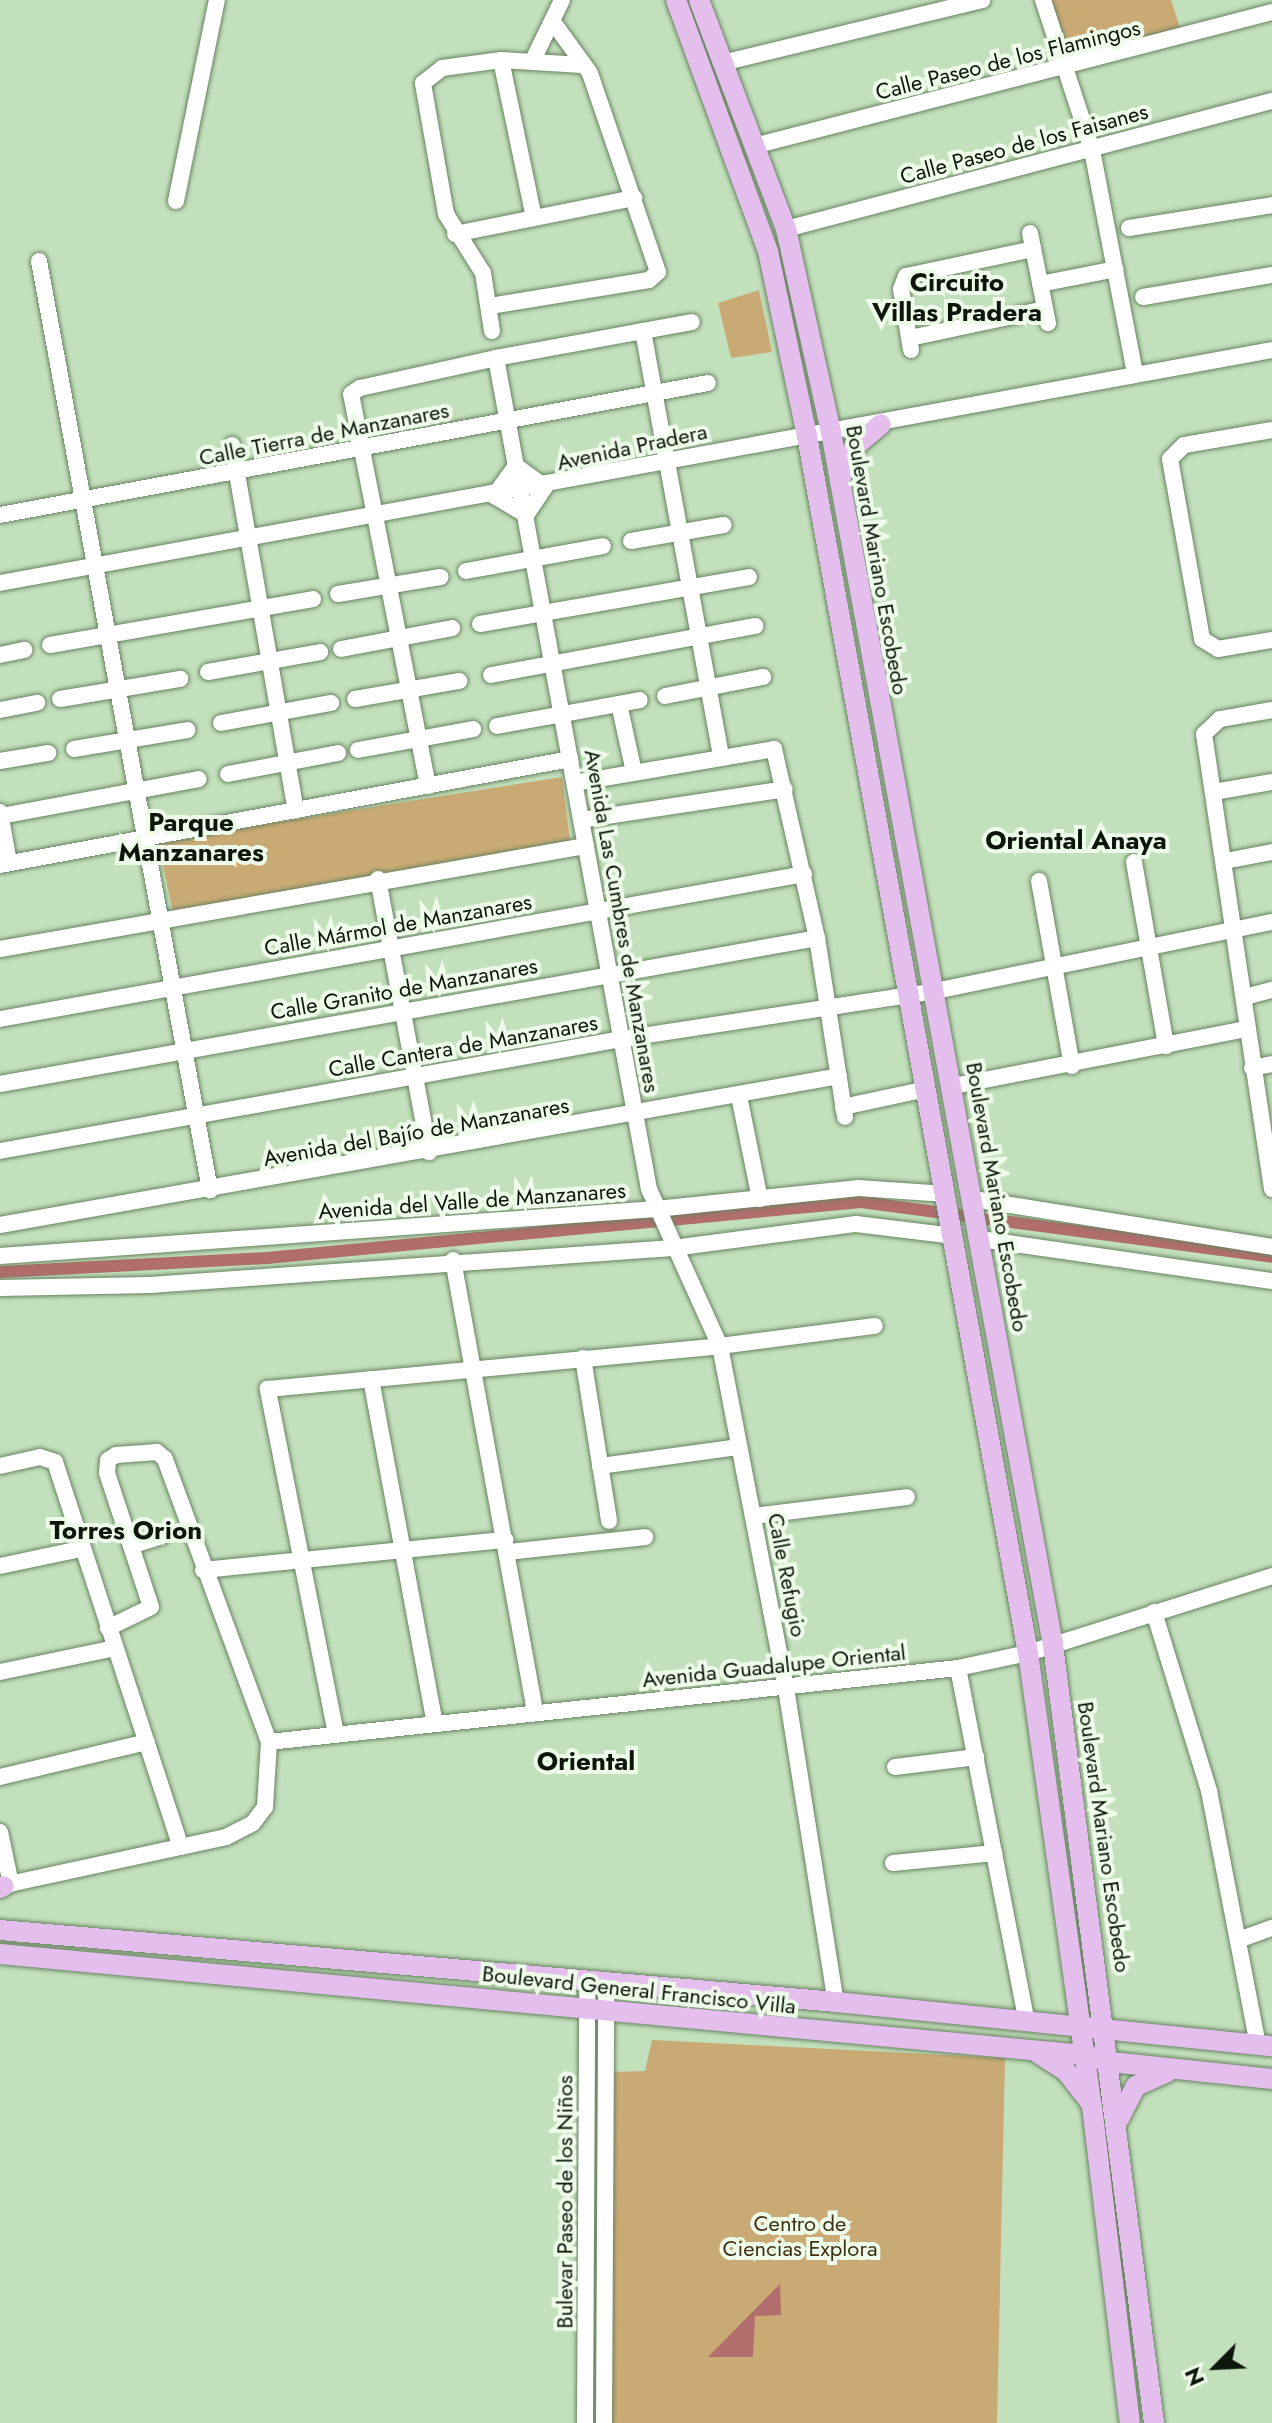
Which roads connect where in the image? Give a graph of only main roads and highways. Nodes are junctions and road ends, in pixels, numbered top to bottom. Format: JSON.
{"nodes":[{"id":1,"x":676,"y":0,"type":"edge"},
{"id":2,"x":699,"y":0,"type":"edge"},
{"id":3,"x":881,"y":424,"type":"road end"},
{"id":4,"x":839,"y":491,"type":"junction"},
{"id":5,"x":0,"y":1930,"type":"edge"},
{"id":6,"x":0,"y":1954,"type":"edge"},
{"id":7,"x":1101,"y":1992,"type":"junction"},
{"id":8,"x":1080,"y":2027,"type":"junction"},
{"id":9,"x":1107,"y":2030,"type":"junction"},
{"id":10,"x":1142,"y":2036,"type":"junction"},
{"id":11,"x":1265,"y":2045,"type":"edge"},
{"id":12,"x":1035,"y":2051,"type":"junction"},
{"id":13,"x":1085,"y":2055,"type":"junction"},
{"id":14,"x":1111,"y":2062,"type":"junction"},
{"id":15,"x":1179,"y":2070,"type":"junction"},
{"id":16,"x":1272,"y":2079,"type":"edge"},
{"id":17,"x":1092,"y":2106,"type":"junction"},
{"id":18,"x":1117,"y":2127,"type":"junction"},
{"id":19,"x":1130,"y":2423,"type":"edge"},
{"id":20,"x":1154,"y":2423,"type":"edge"}],
"edges":[{"from":1,"to":8,"type":"main road"},
{"from":2,"to":4,"type":"main road","name":"Boulevard Mariano Escobedo"},
{"from":3,"to":4,"type":"main road"},
{"from":4,"to":7,"type":"main road","name":"Boulevard Mariano Escobedo"},
{"from":5,"to":8,"type":"main road","name":"Boulevard General Francisco Villa"},
{"from":6,"to":12,"type":"main road","name":"Boulevard General Francisco Villa"},
{"from":7,"to":9,"type":"main road","name":"Boulevard Mariano Escobedo"},
{"from":7,"to":10,"type":"main road"},
{"from":8,"to":9,"type":"main road","name":"Boulevard General Francisco Villa"},
{"from":8,"to":13,"type":"main road"},
{"from":9,"to":10,"type":"main road","name":"Boulevard General Francisco Villa"},
{"from":9,"to":14,"type":"main road","name":"Boulevard Mariano Escobedo"},
{"from":10,"to":11,"type":"main road","name":"Boulevard General Francisco Villa"},
{"from":12,"to":13,"type":"main road","name":"Boulevard General Francisco Villa"},
{"from":12,"to":17,"type":"main road"},
{"from":13,"to":14,"type":"main road","name":"Boulevard General Francisco Villa"},
{"from":13,"to":17,"type":"main road"},
{"from":14,"to":15,"type":"main road","name":"Boulevard General Francisco Villa"},
{"from":14,"to":18,"type":"main road","name":"Boulevard Mariano Escobedo"},
{"from":15,"to":16,"type":"main road","name":"Boulevard General Francisco Villa"},
{"from":15,"to":18,"type":"main road"},
{"from":17,"to":19,"type":"main road"},
{"from":18,"to":20,"type":"main road","name":"Boulevard Mariano Escobedo"}]}
